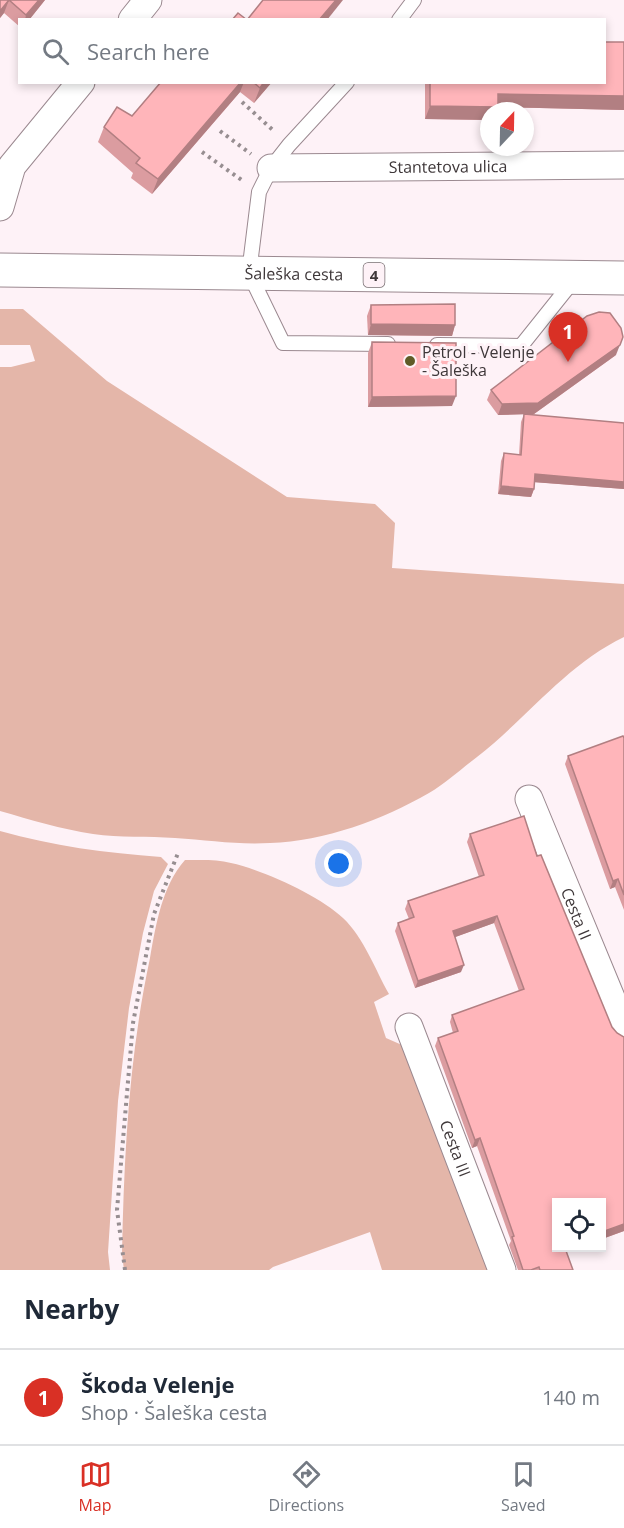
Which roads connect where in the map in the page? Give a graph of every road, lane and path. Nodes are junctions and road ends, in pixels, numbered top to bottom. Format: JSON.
{"nodes":[{"id":1,"x":148,"y":0,"type":"edge"},
{"id":2,"x":414,"y":0,"type":"edge"},
{"id":3,"x":134,"y":18,"type":"edge"},
{"id":4,"x":400,"y":18,"type":"edge"},
{"id":5,"x":79,"y":84,"type":"edge"},
{"id":6,"x":345,"y":84,"type":"edge"},
{"id":7,"x":242,"y":102,"type":"dead end"},
{"id":8,"x":220,"y":131,"type":"edge"},
{"id":9,"x":289,"y":144,"type":"junction"},
{"id":10,"x":202,"y":152,"type":"edge"},
{"id":11,"x":624,"y":165,"type":"edge"},
{"id":12,"x":265,"y":180,"type":"junction"},
{"id":13,"x":0,"y":207,"type":"edge"},
{"id":14,"x":0,"y":270,"type":"edge"},
{"id":15,"x":249,"y":273,"type":"junction"},
{"id":16,"x":575,"y":278,"type":"junction"},
{"id":17,"x":624,"y":278,"type":"edge"},
{"id":18,"x":402,"y":344,"type":"edge"},
{"id":19,"x":426,"y":345,"type":"edge"},
{"id":20,"x":529,"y":798,"type":"dead end"},
{"id":21,"x":178,"y":853,"type":"dead end"},
{"id":22,"x":410,"y":1027,"type":"dead end"},
{"id":23,"x":624,"y":1029,"type":"edge"},
{"id":24,"x":125,"y":1270,"type":"edge"},
{"id":25,"x":502,"y":1270,"type":"edge"}],
"edges":[{"from":1,"to":3,"type":"street"},
{"from":2,"to":4,"type":"lane"},
{"from":5,"to":13,"type":"street"},
{"from":6,"to":9,"type":"lane"},
{"from":7,"to":9,"type":"path"},
{"from":8,"to":12,"type":"path"},
{"from":9,"to":12,"type":"lane"},
{"from":10,"to":12,"type":"path"},
{"from":11,"to":12,"type":"street","name":"Stantetova ulica"},
{"from":12,"to":15,"type":"lane"},
{"from":14,"to":15,"type":"main road","name":"Šaleška cesta","number":"4"},
{"from":15,"to":16,"type":"main road","name":"Šaleška cesta","number":"4"},
{"from":15,"to":18,"type":"lane"},
{"from":16,"to":17,"type":"main road","name":"Šaleška cesta","number":"4"},
{"from":16,"to":19,"type":"lane"},
{"from":20,"to":23,"type":"street","name":"Cesta II"},
{"from":21,"to":24,"type":"path"},
{"from":22,"to":25,"type":"street","name":"Cesta III"}]}
